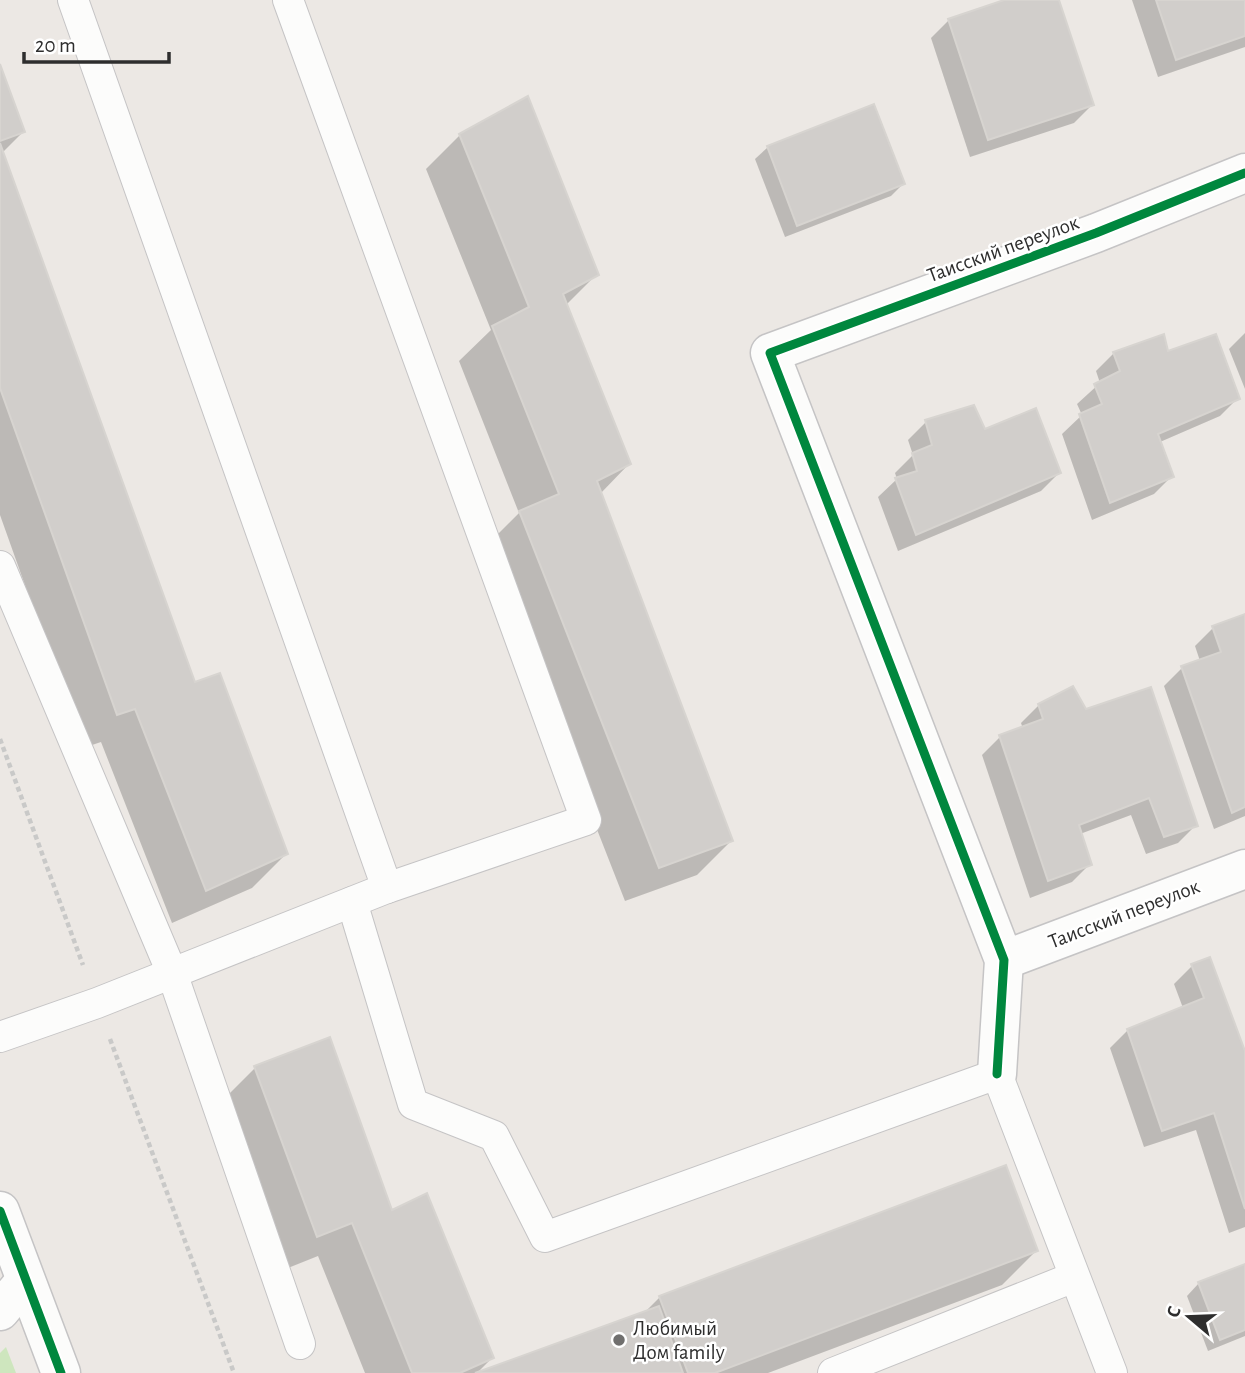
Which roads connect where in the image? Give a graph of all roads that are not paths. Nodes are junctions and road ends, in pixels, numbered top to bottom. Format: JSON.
{"nodes":[{"id":1,"x":73,"y":0,"type":"edge"},
{"id":2,"x":288,"y":0,"type":"edge"},
{"id":3,"x":1245,"y":173,"type":"edge"},
{"id":4,"x":0,"y":566,"type":"edge"},
{"id":5,"x":1245,"y":869,"type":"edge"},
{"id":6,"x":387,"y":888,"type":"junction"},
{"id":7,"x":352,"y":902,"type":"junction"},
{"id":8,"x":1004,"y":960,"type":"junction"},
{"id":9,"x":172,"y":973,"type":"junction"},
{"id":10,"x":0,"y":1037,"type":"edge"},
{"id":11,"x":997,"y":1074,"type":"junction"},
{"id":12,"x":0,"y":1211,"type":"edge"},
{"id":13,"x":1074,"y":1277,"type":"junction"},
{"id":14,"x":10,"y":1287,"type":"edge"},
{"id":15,"x":300,"y":1344,"type":"dead end"},
{"id":16,"x":42,"y":1373,"type":"edge"},
{"id":17,"x":61,"y":1373,"type":"edge"},
{"id":18,"x":833,"y":1373,"type":"edge"},
{"id":19,"x":1112,"y":1373,"type":"edge"}],
"edges":[{"from":1,"to":6,"type":"lane"},
{"from":2,"to":6,"type":"lane"},
{"from":3,"to":8,"type":"street","name":"Таисский переулок"},
{"from":4,"to":9,"type":"lane"},
{"from":5,"to":8,"type":"street","name":"Таисский переулок"},
{"from":6,"to":7,"type":"lane"},
{"from":7,"to":9,"type":"lane"},
{"from":7,"to":11,"type":"lane"},
{"from":8,"to":11,"type":"street"},
{"from":9,"to":10,"type":"lane"},
{"from":9,"to":15,"type":"lane"},
{"from":11,"to":13,"type":"lane"},
{"from":12,"to":14,"type":"street"},
{"from":13,"to":18,"type":"lane"},
{"from":13,"to":19,"type":"lane"},
{"from":14,"to":16,"type":"street"},
{"from":14,"to":17,"type":"street"}]}
